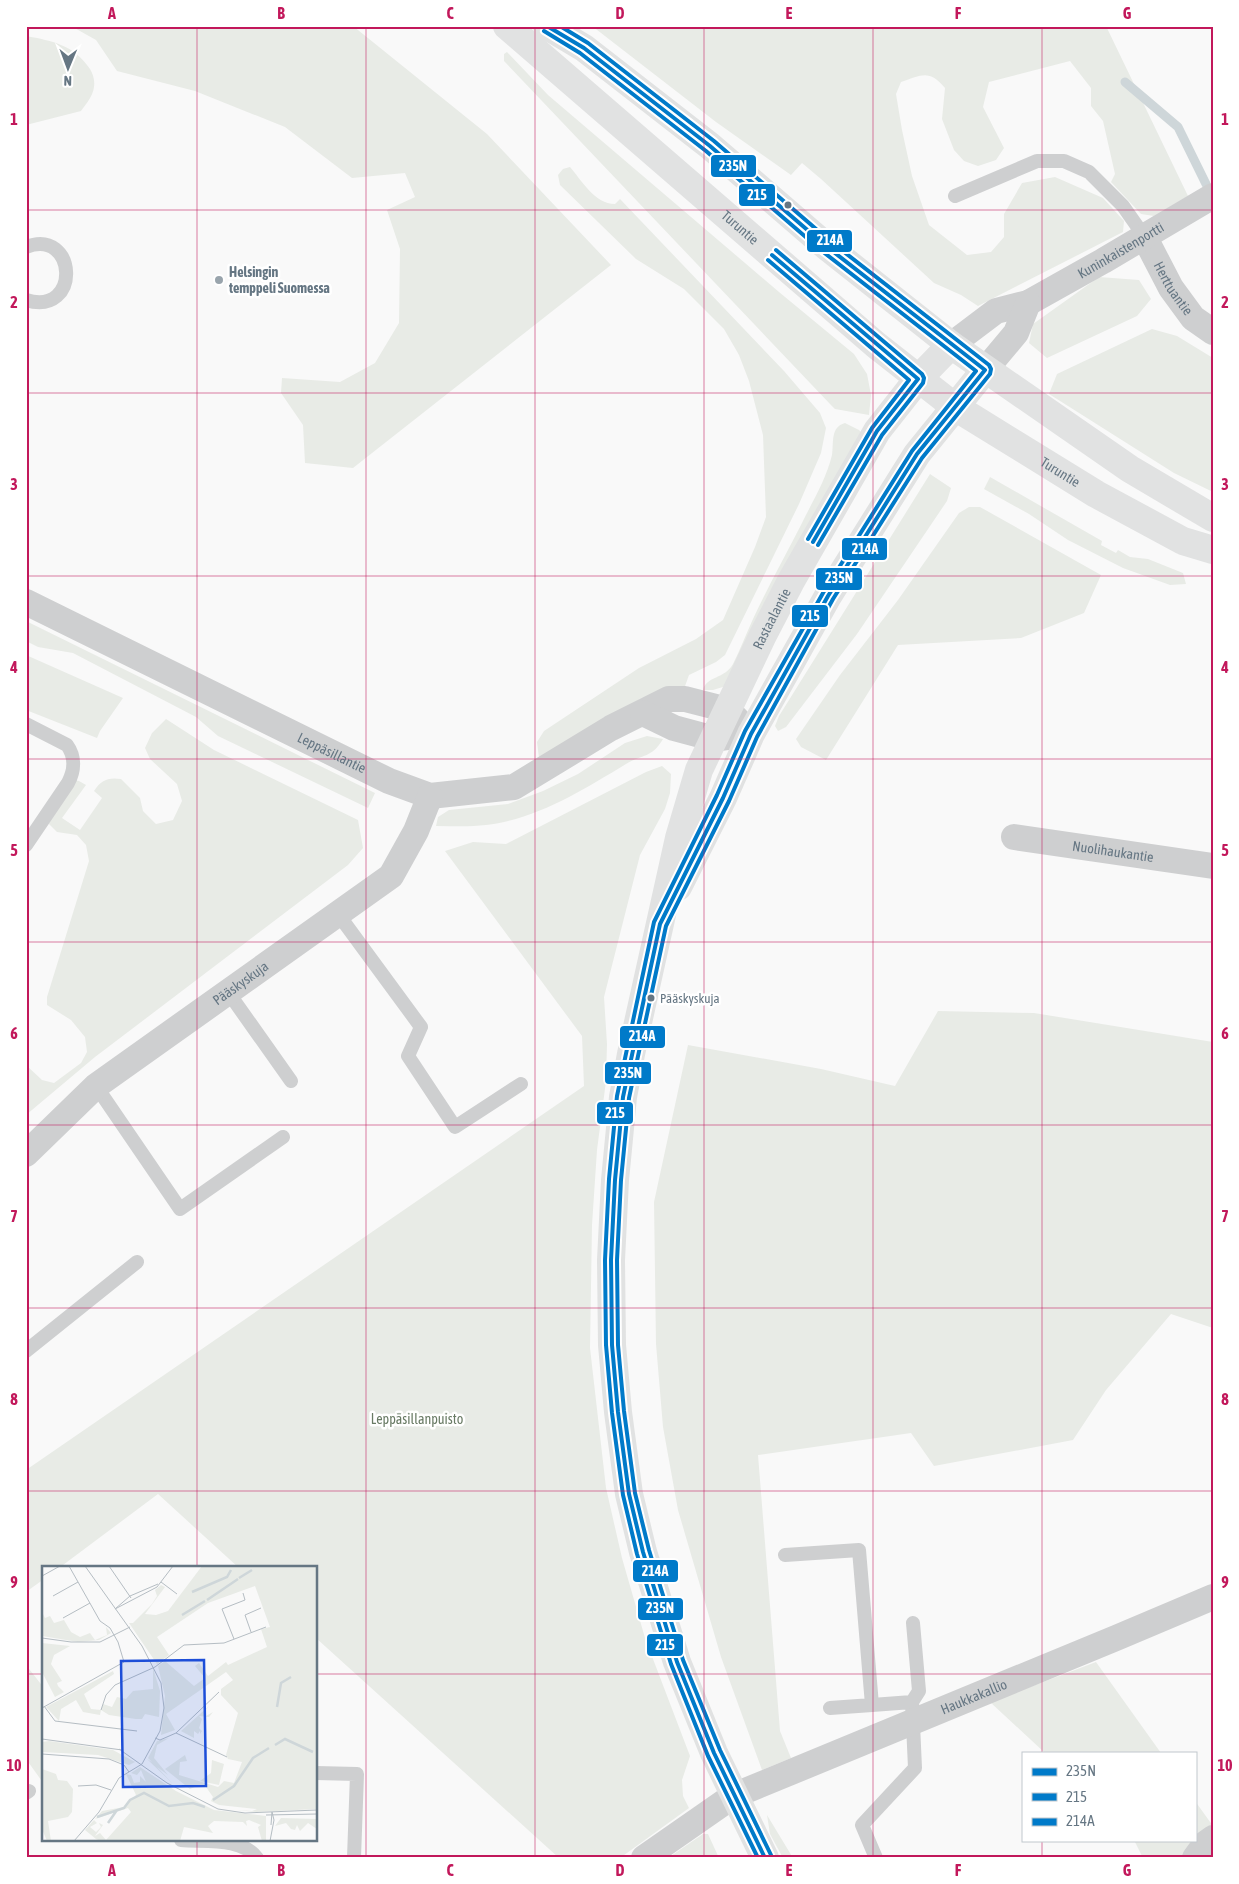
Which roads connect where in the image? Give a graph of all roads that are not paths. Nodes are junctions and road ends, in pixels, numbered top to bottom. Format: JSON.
{"nodes":[{"id":1,"x":507,"y":26,"type":"edge"},
{"id":2,"x":547,"y":26,"type":"edge"},
{"id":3,"x":956,"y":196,"type":"dead end"},
{"id":4,"x":1213,"y":196,"type":"edge"},
{"id":5,"x":1144,"y":236,"type":"junction"},
{"id":6,"x":26,"y":247,"type":"edge"},
{"id":7,"x":26,"y":300,"type":"edge"},
{"id":8,"x":1028,"y":303,"type":"junction"},
{"id":9,"x":1213,"y":332,"type":"edge"},
{"id":10,"x":951,"y":345,"type":"junction"},
{"id":11,"x":985,"y":370,"type":"junction"},
{"id":12,"x":918,"y":379,"type":"junction"},
{"id":13,"x":955,"y":408,"type":"junction"},
{"id":14,"x":1213,"y":518,"type":"edge"},
{"id":15,"x":1213,"y":550,"type":"edge"},
{"id":16,"x":26,"y":602,"type":"edge"},
{"id":17,"x":728,"y":710,"type":"junction"},
{"id":18,"x":643,"y":713,"type":"junction"},
{"id":19,"x":26,"y":724,"type":"edge"},
{"id":20,"x":751,"y":734,"type":"junction"},
{"id":21,"x":715,"y":738,"type":"junction"},
{"id":22,"x":430,"y":796,"type":"junction"},
{"id":23,"x":1014,"y":837,"type":"dead end"},
{"id":24,"x":26,"y":845,"type":"edge"},
{"id":25,"x":1213,"y":866,"type":"edge"},
{"id":26,"x":338,"y":914,"type":"junction"},
{"id":27,"x":660,"y":924,"type":"junction"},
{"id":28,"x":228,"y":992,"type":"junction"},
{"id":29,"x":291,"y":1081,"type":"dead end"},
{"id":30,"x":521,"y":1084,"type":"dead end"},
{"id":31,"x":96,"y":1086,"type":"junction"},
{"id":32,"x":283,"y":1137,"type":"dead end"},
{"id":33,"x":26,"y":1154,"type":"edge"},
{"id":34,"x":137,"y":1262,"type":"dead end"},
{"id":35,"x":26,"y":1352,"type":"edge"},
{"id":36,"x":785,"y":1555,"type":"dead end"},
{"id":37,"x":1213,"y":1597,"type":"edge"},
{"id":38,"x":913,"y":1622,"type":"dead end"},
{"id":39,"x":872,"y":1705,"type":"junction"},
{"id":40,"x":830,"y":1708,"type":"dead end"},
{"id":41,"x":912,"y":1712,"type":"junction"},
{"id":42,"x":318,"y":1773,"type":"edge"},
{"id":43,"x":734,"y":1796,"type":"junction"},
{"id":44,"x":1213,"y":1838,"type":"edge"},
{"id":45,"x":214,"y":1842,"type":"edge"},
{"id":46,"x":257,"y":1858,"type":"edge"},
{"id":47,"x":354,"y":1858,"type":"edge"},
{"id":48,"x":644,"y":1858,"type":"edge"},
{"id":49,"x":765,"y":1858,"type":"edge"},
{"id":50,"x":876,"y":1858,"type":"edge"},
{"id":51,"x":1195,"y":1858,"type":"edge"}],
"edges":[{"from":1,"to":12,"type":"main road","name":"Turuntie"},
{"from":2,"to":10,"type":"main road"},
{"from":3,"to":5,"type":"lane"},
{"from":4,"to":5,"type":"street","name":"Kuninkaistenportti"},
{"from":5,"to":8,"type":"street","name":"Kuninkaistenportti"},
{"from":5,"to":9,"type":"street","name":"Herttuantie"},
{"from":6,"to":7,"type":"lane"},
{"from":8,"to":10,"type":"street","name":"Kuninkaistenportti"},
{"from":8,"to":11,"type":"street"},
{"from":10,"to":11,"type":"main road"},
{"from":10,"to":12,"type":"main road","name":"Rastaalantie"},
{"from":11,"to":13,"type":"main road","name":"Rastaalantie"},
{"from":11,"to":14,"type":"main road"},
{"from":12,"to":13,"type":"main road","name":"Turuntie"},
{"from":12,"to":17,"type":"main road","name":"Rastaalantie"},
{"from":13,"to":15,"type":"main road","name":"Turuntie"},
{"from":13,"to":20,"type":"main road","name":"Rastaalantie"},
{"from":16,"to":22,"type":"street","name":"Leppäsillantie"},
{"from":17,"to":18,"type":"street","name":"Leppäsillantie"},
{"from":17,"to":20,"type":"street"},
{"from":17,"to":21,"type":"main road","name":"Rastaalantie"},
{"from":18,"to":21,"type":"street"},
{"from":18,"to":22,"type":"street","name":"Leppäsillantie"},
{"from":19,"to":24,"type":"lane"},
{"from":20,"to":21,"type":"street"},
{"from":20,"to":27,"type":"main road","name":"Rastaalantie"},
{"from":21,"to":27,"type":"main road","name":"Rastaalantie"},
{"from":22,"to":26,"type":"street","name":"Pääskyskuja"},
{"from":23,"to":25,"type":"street","name":"Nuolihaukantie"},
{"from":26,"to":28,"type":"street","name":"Pääskyskuja"},
{"from":26,"to":30,"type":"lane"},
{"from":27,"to":43,"type":"main road","name":"Rastaalantie"},
{"from":28,"to":29,"type":"lane"},
{"from":28,"to":31,"type":"street","name":"Pääskyskuja"},
{"from":31,"to":32,"type":"lane"},
{"from":31,"to":33,"type":"street","name":"Pääskyskuja"},
{"from":34,"to":35,"type":"lane"},
{"from":36,"to":39,"type":"lane"},
{"from":37,"to":41,"type":"street","name":"Haukkakallio"},
{"from":38,"to":41,"type":"lane"},
{"from":39,"to":40,"type":"lane"},
{"from":39,"to":41,"type":"lane"},
{"from":41,"to":43,"type":"street","name":"Haukkakallio"},
{"from":41,"to":50,"type":"lane"},
{"from":42,"to":47,"type":"lane"},
{"from":43,"to":48,"type":"street","name":"Haukkakallio"},
{"from":43,"to":49,"type":"main road","name":"Rastaalantie"},
{"from":44,"to":51,"type":"street"},
{"from":45,"to":46,"type":"lane"}]}
